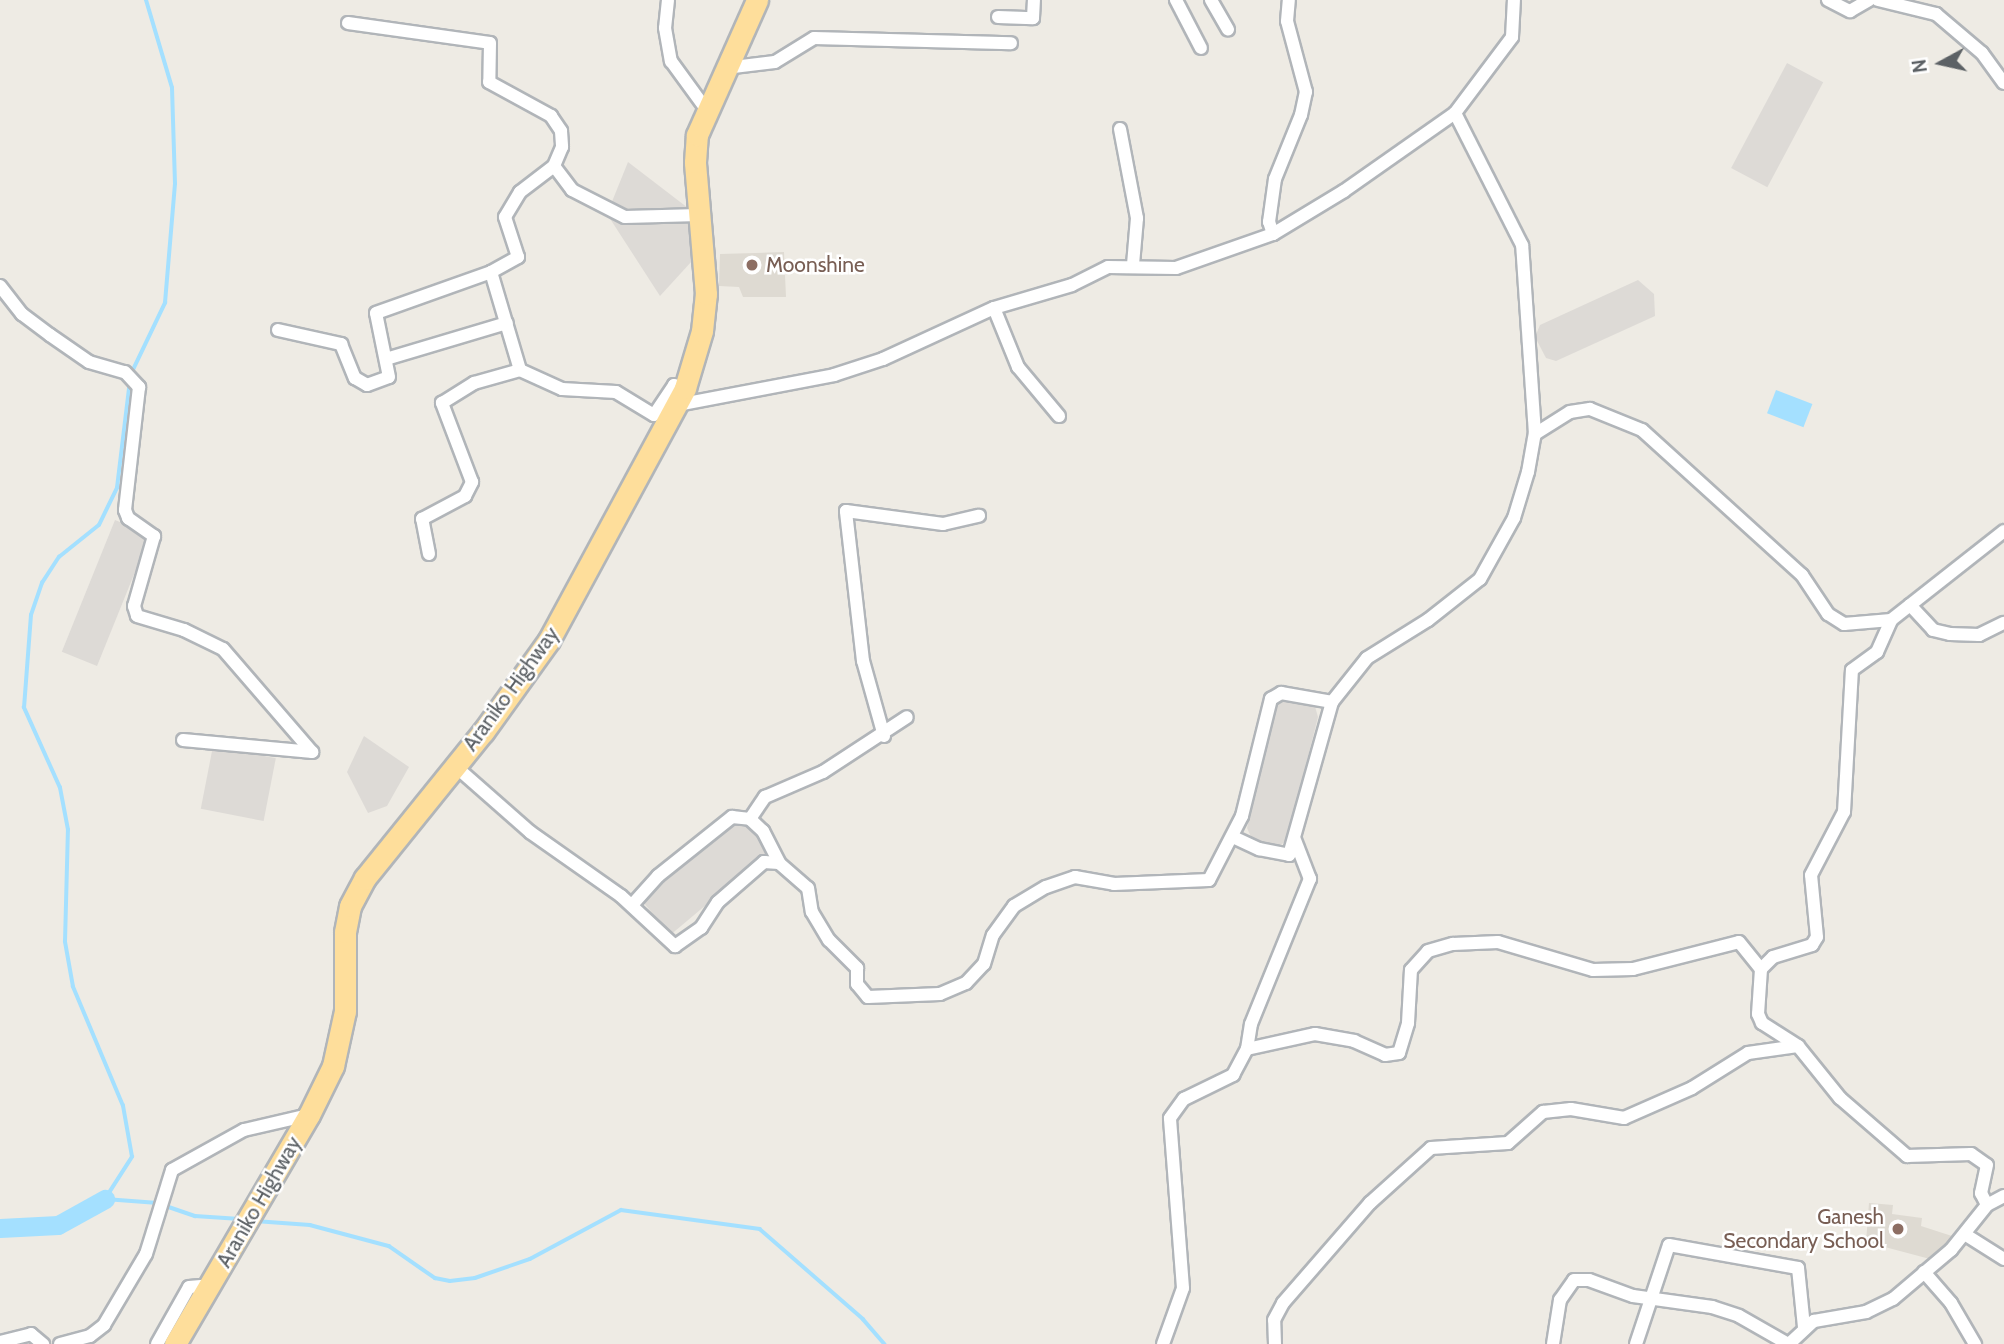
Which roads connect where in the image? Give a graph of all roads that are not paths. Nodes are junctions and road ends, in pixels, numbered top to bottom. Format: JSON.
{"nodes":[{"id":1,"x":668,"y":0,"type":"edge"},
{"id":2,"x":757,"y":0,"type":"edge"},
{"id":3,"x":1034,"y":0,"type":"edge"},
{"id":4,"x":1176,"y":0,"type":"edge"},
{"id":5,"x":1211,"y":0,"type":"edge"},
{"id":6,"x":1289,"y":0,"type":"edge"},
{"id":7,"x":1514,"y":0,"type":"edge"},
{"id":8,"x":1828,"y":0,"type":"edge"},
{"id":9,"x":1869,"y":0,"type":"edge"},
{"id":10,"x":1878,"y":0,"type":"edge"},
{"id":11,"x":998,"y":17,"type":"dead end"},
{"id":12,"x":348,"y":23,"type":"dead end"},
{"id":13,"x":1228,"y":30,"type":"dead end"},
{"id":14,"x":1011,"y":43,"type":"dead end"},
{"id":15,"x":1201,"y":48,"type":"dead end"},
{"id":16,"x":725,"y":68,"type":"junction"},
{"id":17,"x":2004,"y":83,"type":"edge"},
{"id":18,"x":706,"y":109,"type":"junction"},
{"id":19,"x":1455,"y":113,"type":"junction"},
{"id":20,"x":1120,"y":129,"type":"dead end"},
{"id":21,"x":554,"y":166,"type":"junction"},
{"id":22,"x":699,"y":215,"type":"junction"},
{"id":23,"x":1273,"y":234,"type":"junction"},
{"id":24,"x":1133,"y":265,"type":"junction"},
{"id":25,"x":491,"y":272,"type":"junction"},
{"id":26,"x":0,"y":286,"type":"edge"},
{"id":27,"x":994,"y":308,"type":"junction"},
{"id":28,"x":506,"y":323,"type":"junction"},
{"id":29,"x":278,"y":330,"type":"dead end"},
{"id":30,"x":386,"y":359,"type":"junction"},
{"id":31,"x":520,"y":370,"type":"junction"},
{"id":32,"x":681,"y":396,"type":"junction"},
{"id":33,"x":1059,"y":416,"type":"dead end"},
{"id":34,"x":1535,"y":434,"type":"junction"},
{"id":35,"x":979,"y":516,"type":"dead end"},
{"id":36,"x":2004,"y":531,"type":"edge"},
{"id":37,"x":429,"y":554,"type":"dead end"},
{"id":38,"x":1910,"y":605,"type":"junction"},
{"id":39,"x":1891,"y":620,"type":"junction"},
{"id":40,"x":2004,"y":623,"type":"edge"},
{"id":41,"x":1332,"y":702,"type":"junction"},
{"id":42,"x":907,"y":717,"type":"dead end"},
{"id":43,"x":884,"y":736,"type":"junction"},
{"id":44,"x":183,"y":740,"type":"dead end"},
{"id":45,"x":455,"y":766,"type":"junction"},
{"id":46,"x":750,"y":819,"type":"junction"},
{"id":47,"x":1233,"y":836,"type":"junction"},
{"id":48,"x":1295,"y":840,"type":"junction"},
{"id":49,"x":779,"y":863,"type":"junction"},
{"id":50,"x":632,"y":905,"type":"junction"},
{"id":51,"x":1760,"y":969,"type":"junction"},
{"id":52,"x":1798,"y":1046,"type":"junction"},
{"id":53,"x":1247,"y":1049,"type":"junction"},
{"id":54,"x":309,"y":1115,"type":"junction"},
{"id":55,"x":2004,"y":1196,"type":"edge"},
{"id":56,"x":1987,"y":1205,"type":"junction"},
{"id":57,"x":1966,"y":1235,"type":"junction"},
{"id":58,"x":2004,"y":1259,"type":"edge"},
{"id":59,"x":1924,"y":1272,"type":"junction"},
{"id":60,"x":210,"y":1285,"type":"junction"},
{"id":61,"x":1648,"y":1299,"type":"junction"},
{"id":62,"x":1804,"y":1327,"type":"junction"},
{"id":63,"x":0,"y":1342,"type":"edge"},
{"id":64,"x":43,"y":1344,"type":"edge"},
{"id":65,"x":60,"y":1344,"type":"edge"},
{"id":66,"x":158,"y":1344,"type":"edge"},
{"id":67,"x":175,"y":1344,"type":"edge"},
{"id":68,"x":1163,"y":1344,"type":"edge"},
{"id":69,"x":1275,"y":1344,"type":"edge"},
{"id":70,"x":1553,"y":1344,"type":"edge"},
{"id":71,"x":1636,"y":1344,"type":"edge"},
{"id":72,"x":1788,"y":1344,"type":"edge"},
{"id":73,"x":1975,"y":1344,"type":"edge"}],
"edges":[{"from":1,"to":18,"type":"street"},
{"from":2,"to":16,"type":"highway","name":"Araniko Highway"},
{"from":3,"to":11,"type":"street"},
{"from":4,"to":15,"type":"street"},
{"from":5,"to":13,"type":"street"},
{"from":6,"to":23,"type":"street"},
{"from":7,"to":19,"type":"street"},
{"from":8,"to":9,"type":"street"},
{"from":10,"to":17,"type":"street"},
{"from":12,"to":21,"type":"street"},
{"from":14,"to":16,"type":"street"},
{"from":16,"to":18,"type":"highway","name":"Araniko Highway"},
{"from":18,"to":22,"type":"highway","name":"Araniko Highway"},
{"from":19,"to":23,"type":"street"},
{"from":19,"to":34,"type":"street"},
{"from":20,"to":24,"type":"street"},
{"from":21,"to":22,"type":"street"},
{"from":21,"to":25,"type":"street"},
{"from":22,"to":32,"type":"highway","name":"Araniko Highway"},
{"from":23,"to":24,"type":"street"},
{"from":24,"to":27,"type":"street"},
{"from":25,"to":28,"type":"street"},
{"from":25,"to":30,"type":"street"},
{"from":26,"to":44,"type":"street"},
{"from":27,"to":32,"type":"street"},
{"from":27,"to":33,"type":"street"},
{"from":28,"to":30,"type":"street"},
{"from":28,"to":31,"type":"street"},
{"from":29,"to":30,"type":"street"},
{"from":31,"to":32,"type":"street"},
{"from":31,"to":37,"type":"street"},
{"from":32,"to":45,"type":"highway","name":"Araniko Highway"},
{"from":34,"to":39,"type":"street"},
{"from":34,"to":41,"type":"street"},
{"from":35,"to":43,"type":"street"},
{"from":36,"to":38,"type":"street"},
{"from":38,"to":39,"type":"street"},
{"from":38,"to":40,"type":"street"},
{"from":39,"to":51,"type":"street"},
{"from":41,"to":47,"type":"street"},
{"from":41,"to":48,"type":"street"},
{"from":42,"to":43,"type":"street"},
{"from":43,"to":46,"type":"street"},
{"from":45,"to":50,"type":"street"},
{"from":45,"to":54,"type":"highway","name":"Araniko Highway"},
{"from":46,"to":49,"type":"street"},
{"from":46,"to":50,"type":"street"},
{"from":47,"to":48,"type":"street"},
{"from":47,"to":49,"type":"street"},
{"from":48,"to":53,"type":"street"},
{"from":49,"to":50,"type":"street"},
{"from":51,"to":52,"type":"street"},
{"from":51,"to":53,"type":"street"},
{"from":52,"to":56,"type":"street"},
{"from":52,"to":69,"type":"street"},
{"from":53,"to":68,"type":"street"},
{"from":54,"to":60,"type":"highway","name":"Araniko Highway"},
{"from":54,"to":65,"type":"street"},
{"from":55,"to":56,"type":"street"},
{"from":56,"to":57,"type":"street"},
{"from":57,"to":58,"type":"street"},
{"from":57,"to":59,"type":"street"},
{"from":59,"to":62,"type":"street"},
{"from":59,"to":73,"type":"street"},
{"from":60,"to":66,"type":"street"},
{"from":60,"to":67,"type":"highway","name":"Araniko Highway"},
{"from":61,"to":62,"type":"street"},
{"from":61,"to":70,"type":"street"},
{"from":61,"to":71,"type":"street"},
{"from":61,"to":72,"type":"street"},
{"from":62,"to":72,"type":"street"},
{"from":63,"to":64,"type":"street"}]}
